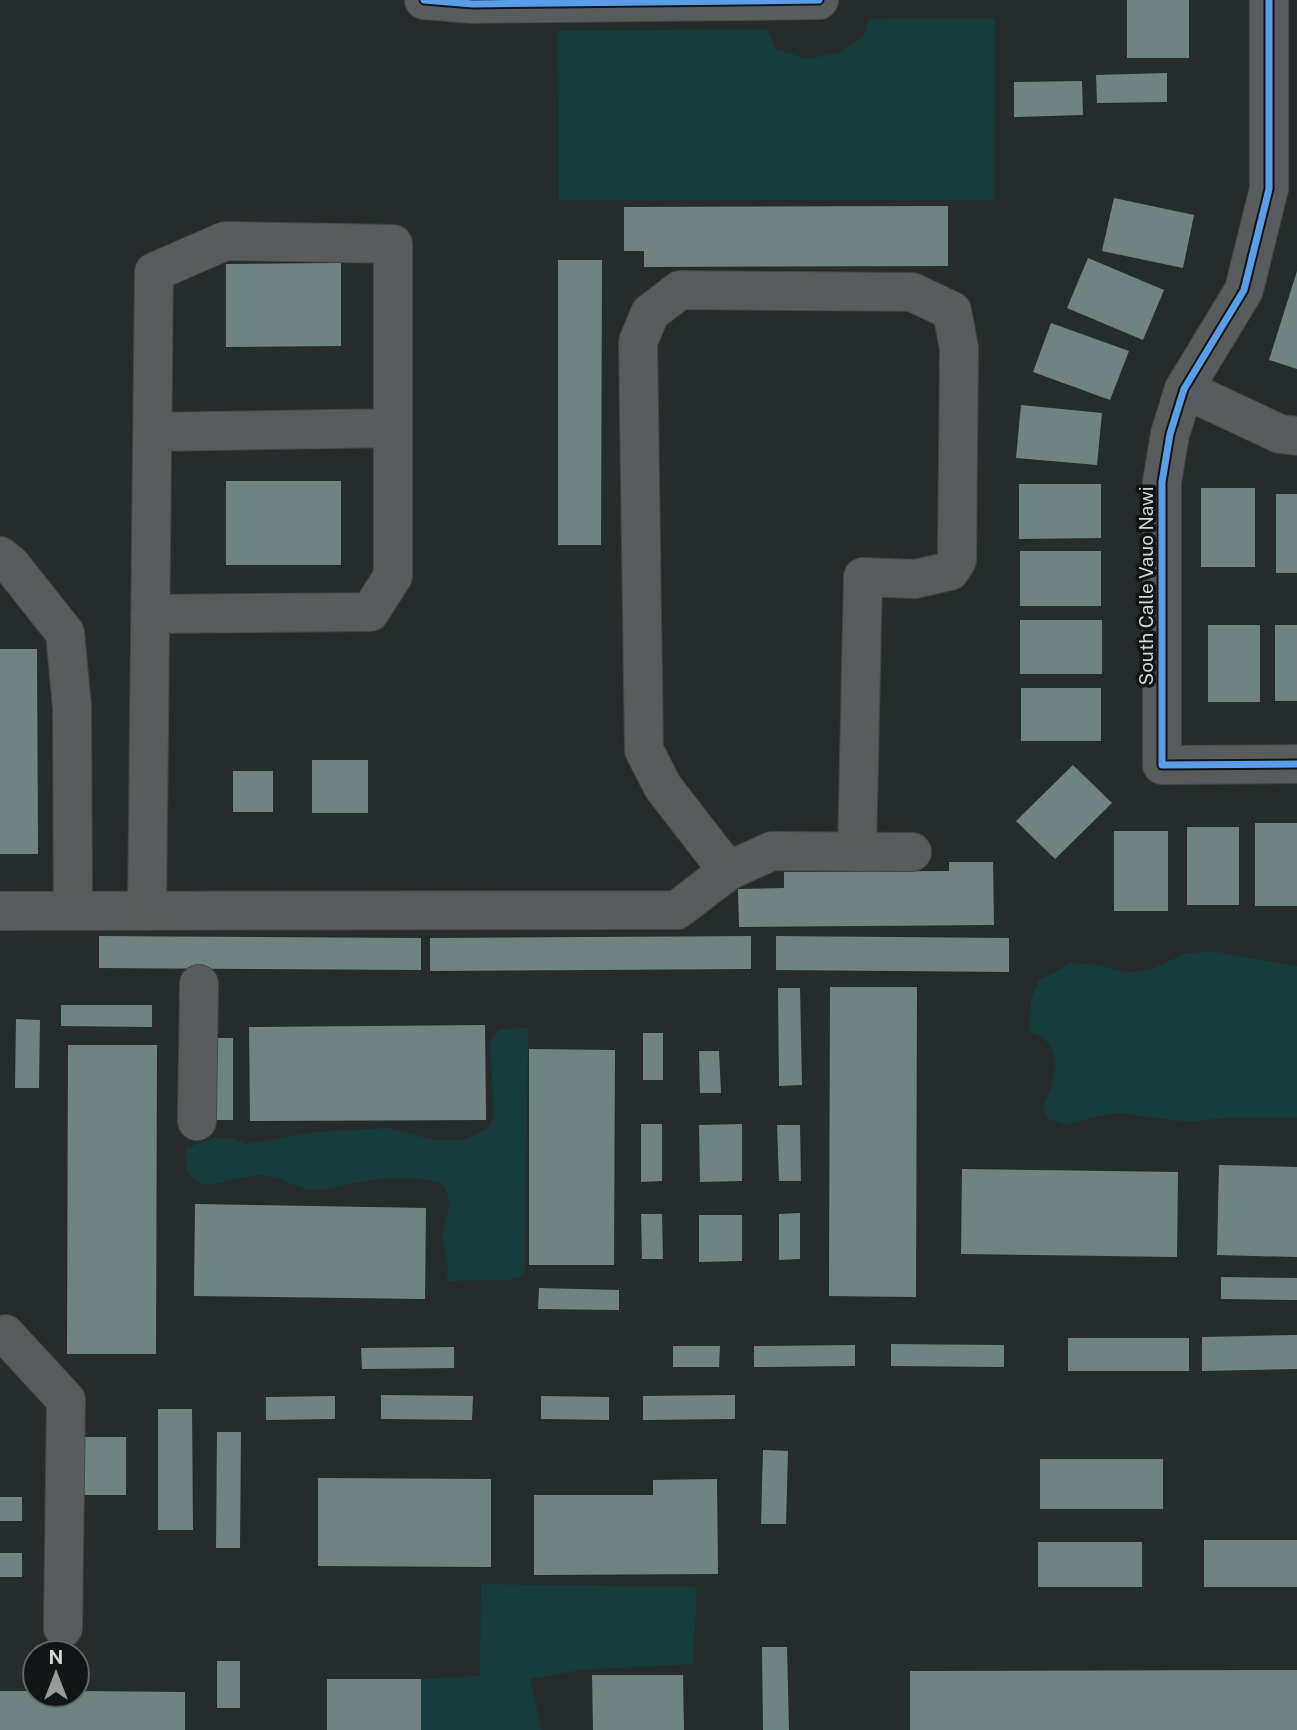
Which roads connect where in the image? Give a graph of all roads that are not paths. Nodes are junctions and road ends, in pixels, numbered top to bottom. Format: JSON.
{"nodes":[{"id":1,"x":424,"y":0,"type":"edge"},
{"id":2,"x":819,"y":0,"type":"edge"},
{"id":3,"x":1269,"y":0,"type":"edge"},
{"id":4,"x":1283,"y":149,"type":"edge"},
{"id":5,"x":1184,"y":389,"type":"junction"},
{"id":6,"x":393,"y":428,"type":"junction"},
{"id":7,"x":153,"y":432,"type":"junction"},
{"id":8,"x":1297,"y":436,"type":"edge"},
{"id":9,"x":0,"y":556,"type":"edge"},
{"id":10,"x":150,"y":614,"type":"junction"},
{"id":11,"x":1297,"y":764,"type":"edge"},
{"id":12,"x":857,"y":852,"type":"junction"},
{"id":13,"x":912,"y":852,"type":"dead end"},
{"id":14,"x":729,"y":871,"type":"junction"},
{"id":15,"x":0,"y":911,"type":"edge"},
{"id":16,"x":73,"y":911,"type":"junction"},
{"id":17,"x":147,"y":911,"type":"junction"},
{"id":18,"x":200,"y":984,"type":"dead end"},
{"id":19,"x":197,"y":1121,"type":"dead end"},
{"id":20,"x":5,"y":1334,"type":"dead end"},
{"id":21,"x":63,"y":1628,"type":"dead end"}],
"edges":[{"from":1,"to":2,"type":"street"},
{"from":3,"to":4,"type":"street","name":"South Calle Vauo Nawi"},
{"from":4,"to":5,"type":"street","name":"South Calle Vauo Nawi"},
{"from":5,"to":8,"type":"street"},
{"from":5,"to":11,"type":"street","name":"South Calle Vauo Nawi"},
{"from":6,"to":7,"type":"street"},
{"from":6,"to":7,"type":"street"},
{"from":6,"to":10,"type":"street"},
{"from":7,"to":10,"type":"street"},
{"from":9,"to":16,"type":"street"},
{"from":10,"to":17,"type":"street"},
{"from":12,"to":13,"type":"street"},
{"from":12,"to":14,"type":"street"},
{"from":12,"to":14,"type":"street"},
{"from":14,"to":17,"type":"street"},
{"from":15,"to":16,"type":"street"},
{"from":16,"to":17,"type":"street"},
{"from":18,"to":19,"type":"street"},
{"from":20,"to":21,"type":"street"}]}
